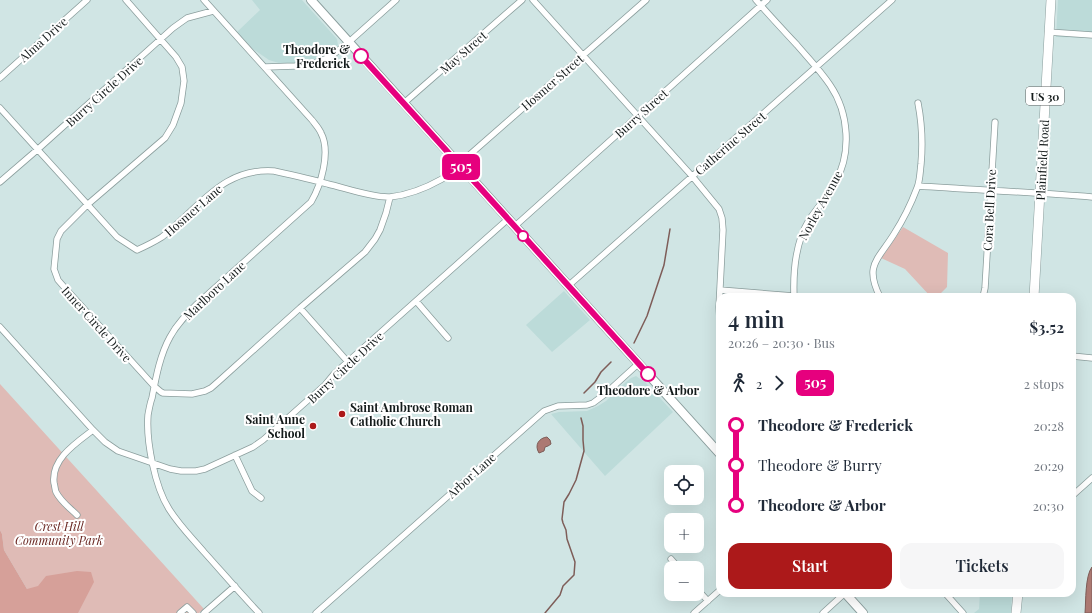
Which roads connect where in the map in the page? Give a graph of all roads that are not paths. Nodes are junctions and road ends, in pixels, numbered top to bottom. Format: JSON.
{"nodes":[{"id":1,"x":87,"y":0,"type":"edge"},
{"id":2,"x":126,"y":0,"type":"edge"},
{"id":3,"x":204,"y":0,"type":"edge"},
{"id":4,"x":311,"y":0,"type":"edge"},
{"id":5,"x":396,"y":0,"type":"edge"},
{"id":6,"x":522,"y":0,"type":"edge"},
{"id":7,"x":533,"y":0,"type":"edge"},
{"id":8,"x":646,"y":0,"type":"edge"},
{"id":9,"x":756,"y":0,"type":"edge"},
{"id":10,"x":767,"y":0,"type":"edge"},
{"id":11,"x":892,"y":0,"type":"edge"},
{"id":12,"x":1050,"y":0,"type":"edge"},
{"id":13,"x":760,"y":5,"type":"junction"},
{"id":14,"x":213,"y":11,"type":"junction"},
{"id":15,"x":1048,"y":32,"type":"junction"},
{"id":16,"x":1092,"y":35,"type":"edge"},
{"id":17,"x":161,"y":40,"type":"junction"},
{"id":18,"x":349,"y":42,"type":"junction"},
{"id":19,"x":583,"y":56,"type":"junction"},
{"id":20,"x":265,"y":67,"type":"junction"},
{"id":21,"x":817,"y":67,"type":"junction"},
{"id":22,"x":0,"y":78,"type":"edge"},
{"id":23,"x":404,"y":103,"type":"junction"},
{"id":24,"x":918,"y":103,"type":"dead end"},
{"id":25,"x":0,"y":108,"type":"edge"},
{"id":26,"x":638,"y":116,"type":"junction"},
{"id":27,"x":995,"y":122,"type":"dead end"},
{"id":28,"x":37,"y":150,"type":"junction"},
{"id":29,"x":459,"y":164,"type":"junction"},
{"id":30,"x":692,"y":176,"type":"junction"},
{"id":31,"x":0,"y":182,"type":"edge"},
{"id":32,"x":320,"y":182,"type":"junction"},
{"id":33,"x":918,"y":186,"type":"junction"},
{"id":34,"x":990,"y":191,"type":"junction"},
{"id":35,"x":1040,"y":192,"type":"junction"},
{"id":36,"x":390,"y":197,"type":"junction"},
{"id":37,"x":1092,"y":197,"type":"edge"},
{"id":38,"x":87,"y":205,"type":"junction"},
{"id":39,"x":508,"y":219,"type":"junction"},
{"id":40,"x":515,"y":226,"type":"junction"},
{"id":41,"x":568,"y":286,"type":"junction"},
{"id":42,"x":720,"y":290,"type":"junction"},
{"id":43,"x":720,"y":293,"type":"edge"},
{"id":44,"x":757,"y":293,"type":"edge"},
{"id":45,"x":794,"y":293,"type":"edge"},
{"id":46,"x":878,"y":293,"type":"edge"},
{"id":47,"x":984,"y":293,"type":"edge"},
{"id":48,"x":1034,"y":293,"type":"edge"},
{"id":49,"x":416,"y":301,"type":"junction"},
{"id":50,"x":300,"y":308,"type":"junction"},
{"id":51,"x":0,"y":327,"type":"edge"},
{"id":52,"x":448,"y":338,"type":"dead end"},
{"id":53,"x":1076,"y":356,"type":"edge"},
{"id":54,"x":1092,"y":358,"type":"edge"},
{"id":55,"x":348,"y":362,"type":"junction"},
{"id":56,"x":638,"y":364,"type":"junction"},
{"id":57,"x":154,"y":386,"type":"junction"},
{"id":58,"x":93,"y":430,"type":"junction"},
{"id":59,"x":716,"y":450,"type":"edge"},
{"id":60,"x":235,"y":455,"type":"junction"},
{"id":61,"x":153,"y":463,"type":"junction"},
{"id":62,"x":1092,"y":478,"type":"edge"},
{"id":63,"x":1076,"y":492,"type":"edge"},
{"id":64,"x":260,"y":498,"type":"dead end"},
{"id":65,"x":78,"y":515,"type":"dead end"},
{"id":66,"x":235,"y":586,"type":"junction"},
{"id":67,"x":716,"y":594,"type":"edge"},
{"id":68,"x":704,"y":597,"type":"edge"},
{"id":69,"x":841,"y":597,"type":"edge"},
{"id":70,"x":849,"y":597,"type":"edge"},
{"id":71,"x":949,"y":597,"type":"edge"},
{"id":72,"x":1018,"y":597,"type":"edge"},
{"id":73,"x":708,"y":601,"type":"junction"},
{"id":74,"x":180,"y":613,"type":"edge"},
{"id":75,"x":193,"y":613,"type":"edge"},
{"id":76,"x":204,"y":613,"type":"edge"},
{"id":77,"x":259,"y":613,"type":"edge"},
{"id":78,"x":316,"y":613,"type":"edge"},
{"id":79,"x":694,"y":613,"type":"edge"},
{"id":80,"x":823,"y":613,"type":"edge"},
{"id":81,"x":863,"y":613,"type":"edge"},
{"id":82,"x":963,"y":613,"type":"edge"},
{"id":83,"x":1016,"y":613,"type":"edge"}],
"edges":[{"from":1,"to":22,"type":"street","name":"Alma Drive"},
{"from":2,"to":17,"type":"street","name":"Inner Circle Drive"},
{"from":3,"to":14,"type":"street","name":"Marlboro Lane"},
{"from":4,"to":18,"type":"main road"},
{"from":5,"to":18,"type":"street"},
{"from":6,"to":23,"type":"street","name":"May Street"},
{"from":7,"to":19,"type":"street"},
{"from":8,"to":19,"type":"street","name":"Hosmer Street"},
{"from":9,"to":13,"type":"street","name":"Norley Avenue"},
{"from":10,"to":13,"type":"street","name":"Burry Street"},
{"from":11,"to":21,"type":"street","name":"Catherine Street"},
{"from":12,"to":15,"type":"main road","name":"Plainfield Road","number":"US 30"},
{"from":13,"to":21,"type":"street","name":"Norley Avenue"},
{"from":13,"to":26,"type":"street","name":"Burry Street"},
{"from":14,"to":17,"type":"street","name":"Burry Circle Drive"},
{"from":14,"to":20,"type":"street","name":"Marlboro Lane"},
{"from":15,"to":16,"type":"street"},
{"from":15,"to":35,"type":"main road","name":"Plainfield Road","number":"US 30"},
{"from":17,"to":28,"type":"street","name":"Burry Circle Drive"},
{"from":17,"to":38,"type":"street","name":"Inner Circle Drive"},
{"from":18,"to":20,"type":"street"},
{"from":18,"to":23,"type":"main road"},
{"from":19,"to":26,"type":"street"},
{"from":19,"to":29,"type":"street","name":"Hosmer Street"},
{"from":20,"to":32,"type":"street","name":"Marlboro Lane"},
{"from":21,"to":30,"type":"street","name":"Catherine Street"},
{"from":21,"to":45,"type":"street","name":"Norley Avenue"},
{"from":23,"to":29,"type":"main road"},
{"from":24,"to":33,"type":"street"},
{"from":25,"to":28,"type":"street","name":"Hosmer Lane"},
{"from":26,"to":30,"type":"street"},
{"from":26,"to":40,"type":"street","name":"Burry Street"},
{"from":27,"to":34,"type":"street","name":"Cora Bell Drive"},
{"from":28,"to":31,"type":"street","name":"Burry Circle Drive"},
{"from":28,"to":38,"type":"street","name":"Hosmer Lane"},
{"from":29,"to":36,"type":"street","name":"Hosmer Lane"},
{"from":29,"to":39,"type":"main road"},
{"from":30,"to":41,"type":"street","name":"Catherine Street"},
{"from":30,"to":42,"type":"street"},
{"from":32,"to":36,"type":"street","name":"Hosmer Lane"},
{"from":32,"to":38,"type":"street","name":"Hosmer Lane"},
{"from":32,"to":57,"type":"street","name":"Marlboro Lane"},
{"from":33,"to":34,"type":"street"},
{"from":33,"to":46,"type":"street"},
{"from":34,"to":35,"type":"street"},
{"from":34,"to":47,"type":"street","name":"Cora Bell Drive"},
{"from":35,"to":37,"type":"street"},
{"from":35,"to":48,"type":"main road","name":"Plainfield Road","number":"US 30"},
{"from":36,"to":50,"type":"street","name":"Inner Circle Drive"},
{"from":38,"to":57,"type":"street","name":"Inner Circle Drive"},
{"from":39,"to":40,"type":"main road"},
{"from":39,"to":49,"type":"street","name":"Burry Circle Drive"},
{"from":40,"to":41,"type":"main road"},
{"from":41,"to":56,"type":"main road"},
{"from":42,"to":43,"type":"street"},
{"from":42,"to":44,"type":"street"},
{"from":49,"to":52,"type":"street"},
{"from":49,"to":55,"type":"street","name":"Burry Circle Drive"},
{"from":50,"to":55,"type":"street"},
{"from":50,"to":57,"type":"street","name":"Inner Circle Drive"},
{"from":51,"to":58,"type":"street","name":"Burry Circle Drive"},
{"from":53,"to":54,"type":"street"},
{"from":55,"to":60,"type":"street","name":"Burry Circle Drive"},
{"from":56,"to":59,"type":"main road"},
{"from":56,"to":78,"type":"street","name":"Arbor Lane"},
{"from":57,"to":61,"type":"street","name":"Marlboro Lane"},
{"from":58,"to":61,"type":"street","name":"Burry Circle Drive"},
{"from":58,"to":65,"type":"street"},
{"from":60,"to":61,"type":"street","name":"Burry Circle Drive"},
{"from":60,"to":64,"type":"street"},
{"from":61,"to":66,"type":"street","name":"Marlboro Lane"},
{"from":62,"to":63,"type":"street"},
{"from":66,"to":76,"type":"street"},
{"from":66,"to":77,"type":"street","name":"Marlboro Lane"},
{"from":67,"to":73,"type":"street"},
{"from":68,"to":73,"type":"street"},
{"from":69,"to":80,"type":"street"},
{"from":70,"to":81,"type":"main road"},
{"from":71,"to":82,"type":"street"},
{"from":72,"to":83,"type":"main road"},
{"from":73,"to":79,"type":"street"},
{"from":74,"to":75,"type":"street"}]}
